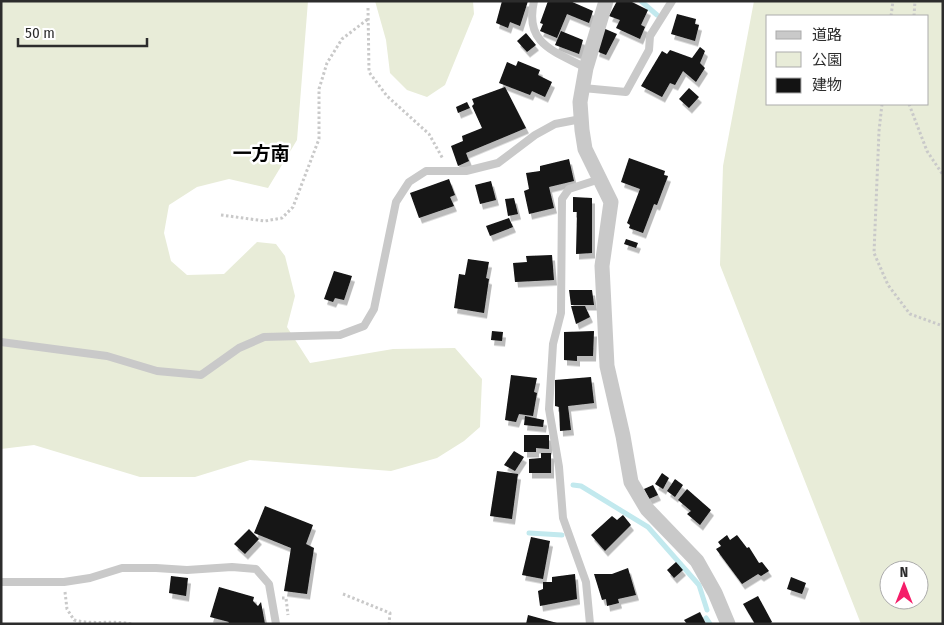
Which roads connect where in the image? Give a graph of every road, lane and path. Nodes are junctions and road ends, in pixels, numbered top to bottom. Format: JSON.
{"nodes":[{"id":1,"x":534,"y":1,"type":"edge"},
{"id":2,"x":606,"y":1,"type":"edge"},
{"id":3,"x":672,"y":1,"type":"edge"},
{"id":4,"x":893,"y":1,"type":"edge"},
{"id":5,"x":915,"y":1,"type":"edge"},
{"id":6,"x":368,"y":8,"type":"dead end"},
{"id":7,"x":891,"y":15,"type":"edge"},
{"id":8,"x":914,"y":15,"type":"edge"},
{"id":9,"x":368,"y":19,"type":"junction"},
{"id":10,"x":586,"y":68,"type":"junction"},
{"id":11,"x":582,"y":88,"type":"junction"},
{"id":12,"x":882,"y":105,"type":"edge"},
{"id":13,"x":909,"y":105,"type":"edge"},
{"id":14,"x":581,"y":119,"type":"junction"},
{"id":15,"x":447,"y":171,"type":"junction"},
{"id":16,"x":943,"y":176,"type":"edge"},
{"id":17,"x":600,"y":178,"type":"junction"},
{"id":18,"x":221,"y":215,"type":"dead end"},
{"id":19,"x":943,"y":326,"type":"edge"},
{"id":20,"x":1,"y":342,"type":"edge"},
{"id":21,"x":1,"y":582,"type":"edge"},
{"id":22,"x":64,"y":582,"type":"junction"},
{"id":23,"x":343,"y":594,"type":"dead end"},
{"id":24,"x":132,"y":624,"type":"edge"},
{"id":25,"x":276,"y":624,"type":"edge"},
{"id":26,"x":389,"y":624,"type":"edge"},
{"id":27,"x":590,"y":624,"type":"edge"},
{"id":28,"x":728,"y":624,"type":"edge"}],
"edges":[{"from":1,"to":10,"type":"lane"},
{"from":2,"to":10,"type":"street"},
{"from":3,"to":11,"type":"lane"},
{"from":4,"to":7,"type":"path"},
{"from":5,"to":8,"type":"path"},
{"from":6,"to":9,"type":"path"},
{"from":9,"to":15,"type":"path"},
{"from":9,"to":18,"type":"path"},
{"from":10,"to":11,"type":"street"},
{"from":11,"to":14,"type":"street"},
{"from":12,"to":19,"type":"path"},
{"from":13,"to":16,"type":"path"},
{"from":14,"to":15,"type":"lane"},
{"from":14,"to":17,"type":"street"},
{"from":15,"to":20,"type":"lane"},
{"from":17,"to":27,"type":"lane"},
{"from":17,"to":28,"type":"street"},
{"from":21,"to":22,"type":"lane"},
{"from":22,"to":24,"type":"path"},
{"from":22,"to":25,"type":"lane"},
{"from":23,"to":26,"type":"path"}]}
